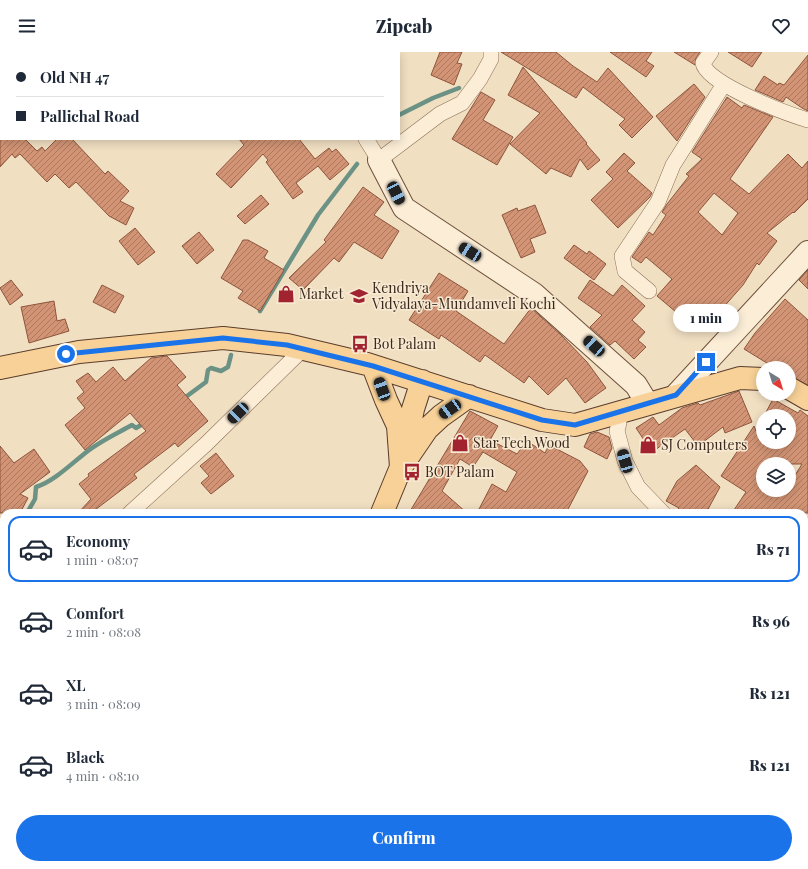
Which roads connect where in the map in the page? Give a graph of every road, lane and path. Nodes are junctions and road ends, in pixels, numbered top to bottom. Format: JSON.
{"nodes":[{"id":1,"x":491,"y":52,"type":"edge"},
{"id":2,"x":711,"y":52,"type":"edge"},
{"id":3,"x":724,"y":84,"type":"junction"},
{"id":4,"x":808,"y":120,"type":"edge"},
{"id":5,"x":367,"y":140,"type":"edge"},
{"id":6,"x":379,"y":160,"type":"junction"},
{"id":7,"x":808,"y":252,"type":"edge"},
{"id":8,"x":649,"y":291,"type":"dead end"},
{"id":9,"x":302,"y":350,"type":"junction"},
{"id":10,"x":373,"y":366,"type":"junction"},
{"id":11,"x":0,"y":368,"type":"edge"},
{"id":12,"x":756,"y":379,"type":"edge"},
{"id":13,"x":422,"y":381,"type":"junction"},
{"id":14,"x":796,"y":392,"type":"edge"},
{"id":15,"x":676,"y":395,"type":"junction"},
{"id":16,"x":469,"y":396,"type":"junction"},
{"id":17,"x":808,"y":399,"type":"edge"},
{"id":18,"x":646,"y":403,"type":"junction"},
{"id":19,"x":618,"y":412,"type":"junction"},
{"id":20,"x":401,"y":467,"type":"junction"},
{"id":21,"x":134,"y":509,"type":"edge"},
{"id":22,"x":384,"y":509,"type":"edge"},
{"id":23,"x":659,"y":509,"type":"edge"}],
"edges":[{"from":1,"to":6,"type":"street"},
{"from":2,"to":3,"type":"street"},
{"from":3,"to":4,"type":"street"},
{"from":3,"to":8,"type":"street"},
{"from":5,"to":6,"type":"street"},
{"from":6,"to":18,"type":"street"},
{"from":7,"to":15,"type":"street"},
{"from":9,"to":10,"type":"main road"},
{"from":9,"to":11,"type":"main road"},
{"from":9,"to":21,"type":"street"},
{"from":10,"to":13,"type":"main road"},
{"from":10,"to":20,"type":"main road"},
{"from":12,"to":15,"type":"main road"},
{"from":13,"to":16,"type":"main road"},
{"from":13,"to":20,"type":"main road"},
{"from":14,"to":17,"type":"main road"},
{"from":15,"to":18,"type":"main road"},
{"from":16,"to":19,"type":"main road"},
{"from":16,"to":20,"type":"main road"},
{"from":18,"to":19,"type":"main road"},
{"from":19,"to":23,"type":"street"},
{"from":20,"to":22,"type":"main road"}]}
